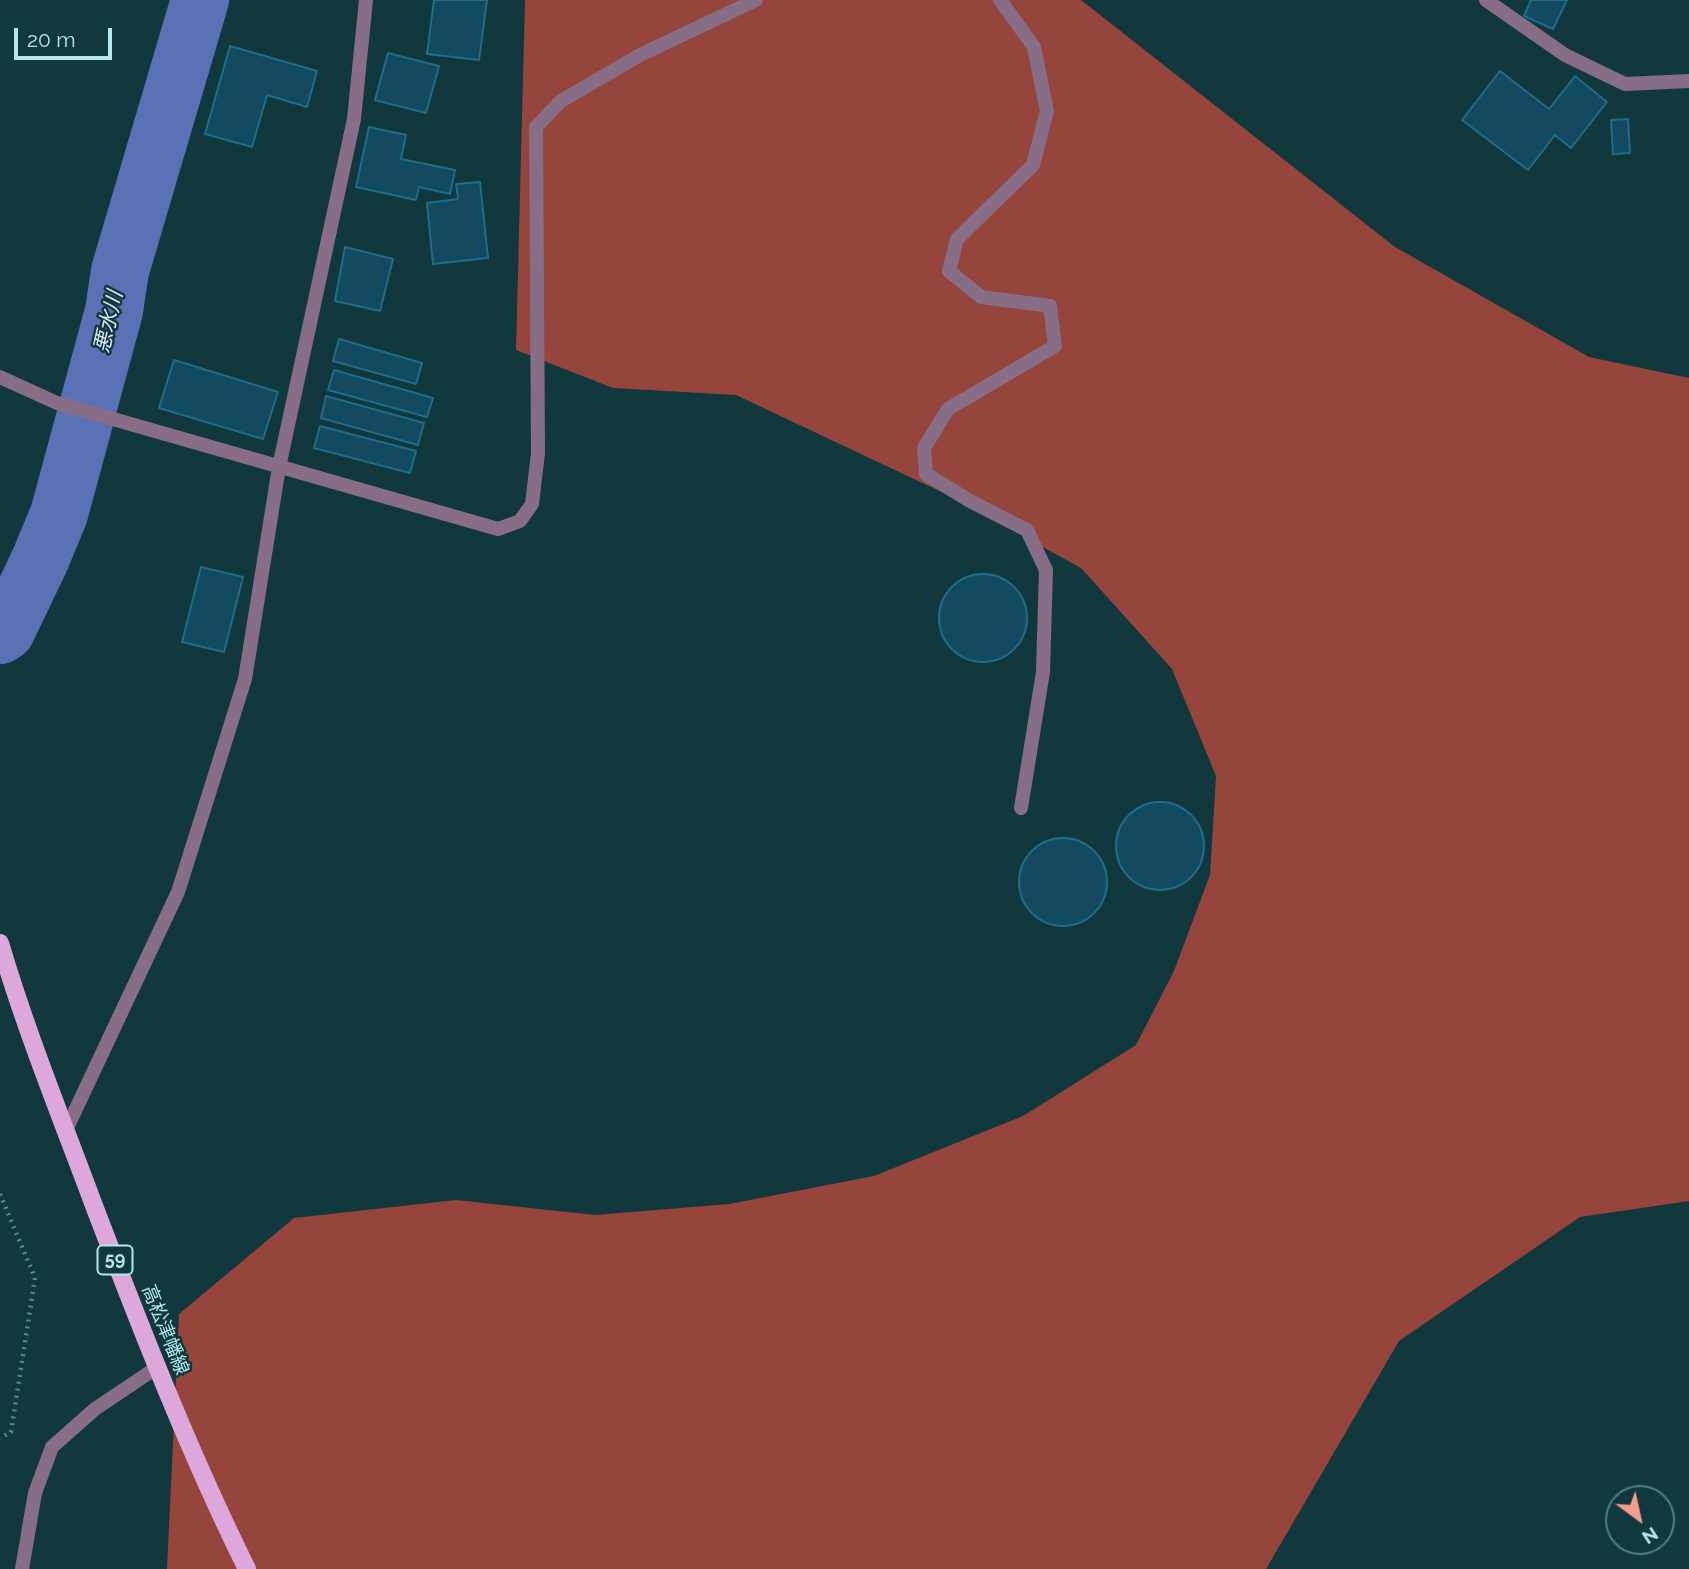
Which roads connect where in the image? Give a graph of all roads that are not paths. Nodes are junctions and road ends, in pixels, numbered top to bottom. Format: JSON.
{"nodes":[{"id":1,"x":366,"y":0,"type":"edge"},
{"id":2,"x":755,"y":0,"type":"edge"},
{"id":3,"x":1000,"y":0,"type":"edge"},
{"id":4,"x":1486,"y":0,"type":"edge"},
{"id":5,"x":1689,"y":81,"type":"edge"},
{"id":6,"x":0,"y":377,"type":"edge"},
{"id":7,"x":279,"y":467,"type":"junction"},
{"id":8,"x":1021,"y":808,"type":"dead end"},
{"id":9,"x":0,"y":943,"type":"edge"},
{"id":10,"x":66,"y":1130,"type":"junction"},
{"id":11,"x":156,"y":1367,"type":"junction"},
{"id":12,"x":22,"y":1569,"type":"edge"},
{"id":13,"x":247,"y":1569,"type":"edge"}],
"edges":[{"from":1,"to":7,"type":"street"},
{"from":2,"to":7,"type":"street"},
{"from":3,"to":8,"type":"street"},
{"from":4,"to":5,"type":"street"},
{"from":6,"to":7,"type":"street"},
{"from":7,"to":10,"type":"street"},
{"from":9,"to":10,"type":"main road","name":"高松津幡線","number":"59"},
{"from":10,"to":11,"type":"main road","name":"高松津幡線","number":"59"},
{"from":11,"to":12,"type":"street"},
{"from":11,"to":13,"type":"main road","name":"高松津幡線","number":"59"}]}
